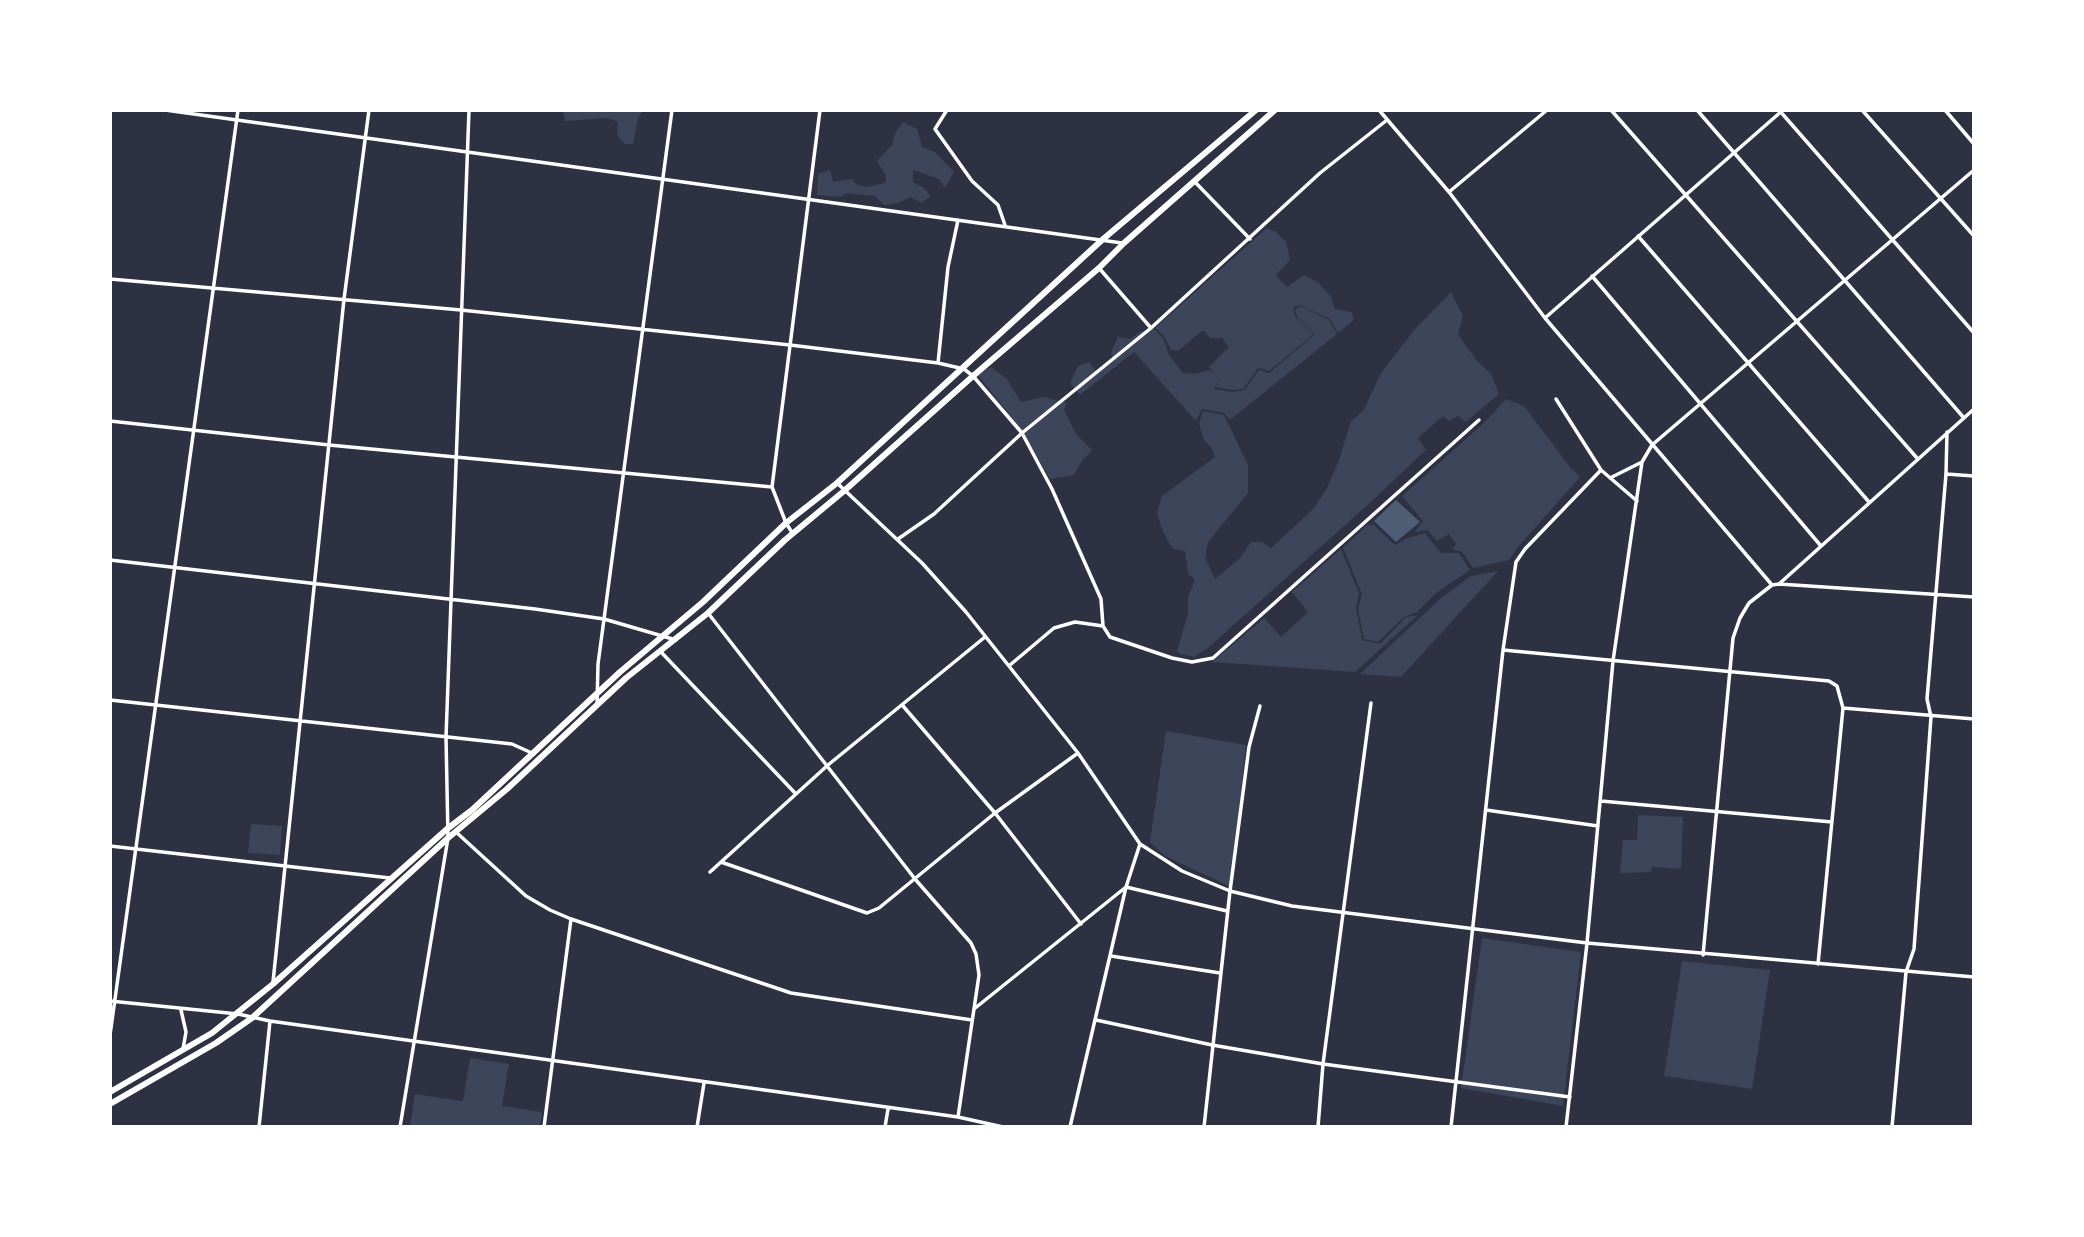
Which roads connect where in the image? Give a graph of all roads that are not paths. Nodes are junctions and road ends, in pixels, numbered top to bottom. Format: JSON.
{"nodes":[{"id":1,"x":165,"y":110,"type":"edge"},
{"id":2,"x":238,"y":110,"type":"edge"},
{"id":3,"x":369,"y":110,"type":"edge"},
{"id":4,"x":469,"y":110,"type":"edge"},
{"id":5,"x":672,"y":110,"type":"edge"},
{"id":6,"x":820,"y":110,"type":"edge"},
{"id":7,"x":947,"y":110,"type":"edge"},
{"id":8,"x":1256,"y":110,"type":"edge"},
{"id":9,"x":1275,"y":110,"type":"edge"},
{"id":10,"x":1379,"y":110,"type":"edge"},
{"id":11,"x":1547,"y":110,"type":"edge"},
{"id":12,"x":1611,"y":110,"type":"edge"},
{"id":13,"x":1697,"y":110,"type":"edge"},
{"id":14,"x":1862,"y":110,"type":"edge"},
{"id":15,"x":1945,"y":110,"type":"edge"},
{"id":16,"x":1781,"y":111,"type":"edge"},
{"id":17,"x":237,"y":120,"type":"junction"},
{"id":18,"x":1387,"y":120,"type":"junction"},
{"id":19,"x":366,"y":138,"type":"junction"},
{"id":20,"x":1974,"y":144,"type":"edge"},
{"id":21,"x":468,"y":152,"type":"junction"},
{"id":22,"x":1734,"y":153,"type":"junction"},
{"id":23,"x":1974,"y":170,"type":"edge"},
{"id":24,"x":662,"y":178,"type":"junction"},
{"id":25,"x":1195,"y":182,"type":"junction"},
{"id":26,"x":1449,"y":192,"type":"junction"},
{"id":27,"x":1685,"y":195,"type":"junction"},
{"id":28,"x":807,"y":198,"type":"junction"},
{"id":29,"x":1941,"y":198,"type":"junction"},
{"id":30,"x":958,"y":219,"type":"junction"},
{"id":31,"x":1005,"y":225,"type":"junction"},
{"id":32,"x":1637,"y":236,"type":"junction"},
{"id":33,"x":1974,"y":236,"type":"edge"},
{"id":34,"x":1250,"y":239,"type":"junction"},
{"id":35,"x":1102,"y":240,"type":"junction"},
{"id":36,"x":1892,"y":240,"type":"junction"},
{"id":37,"x":1125,"y":243,"type":"junction"},
{"id":38,"x":1099,"y":268,"type":"junction"},
{"id":39,"x":1592,"y":276,"type":"junction"},
{"id":40,"x":110,"y":279,"type":"edge"},
{"id":41,"x":1844,"y":281,"type":"junction"},
{"id":42,"x":214,"y":288,"type":"junction"},
{"id":43,"x":344,"y":299,"type":"junction"},
{"id":44,"x":461,"y":310,"type":"junction"},
{"id":45,"x":1545,"y":318,"type":"junction"},
{"id":46,"x":1796,"y":321,"type":"junction"},
{"id":47,"x":1151,"y":328,"type":"junction"},
{"id":48,"x":643,"y":329,"type":"junction"},
{"id":49,"x":1974,"y":333,"type":"edge"},
{"id":50,"x":790,"y":345,"type":"junction"},
{"id":51,"x":938,"y":363,"type":"junction"},
{"id":52,"x":1748,"y":364,"type":"junction"},
{"id":53,"x":964,"y":369,"type":"junction"},
{"id":54,"x":973,"y":376,"type":"junction"},
{"id":55,"x":1556,"y":399,"type":"dead end"},
{"id":56,"x":1699,"y":404,"type":"junction"},
{"id":57,"x":1974,"y":409,"type":"edge"},
{"id":58,"x":1964,"y":418,"type":"junction"},
{"id":59,"x":1479,"y":420,"type":"dead end"},
{"id":60,"x":110,"y":421,"type":"edge"},
{"id":61,"x":194,"y":431,"type":"junction"},
{"id":62,"x":1947,"y":432,"type":"junction"},
{"id":63,"x":1022,"y":433,"type":"junction"},
{"id":64,"x":329,"y":445,"type":"junction"},
{"id":65,"x":1652,"y":445,"type":"junction"},
{"id":66,"x":456,"y":458,"type":"junction"},
{"id":67,"x":1917,"y":458,"type":"junction"},
{"id":68,"x":1642,"y":463,"type":"junction"},
{"id":69,"x":1601,"y":470,"type":"junction"},
{"id":70,"x":622,"y":473,"type":"junction"},
{"id":71,"x":1946,"y":474,"type":"junction"},
{"id":72,"x":1974,"y":476,"type":"edge"},
{"id":73,"x":1610,"y":478,"type":"junction"},
{"id":74,"x":837,"y":483,"type":"junction"},
{"id":75,"x":772,"y":487,"type":"junction"},
{"id":76,"x":844,"y":491,"type":"junction"},
{"id":77,"x":1637,"y":501,"type":"junction"},
{"id":78,"x":1869,"y":502,"type":"junction"},
{"id":79,"x":786,"y":523,"type":"junction"},
{"id":80,"x":793,"y":534,"type":"junction"},
{"id":81,"x":898,"y":539,"type":"junction"},
{"id":82,"x":1821,"y":546,"type":"junction"},
{"id":83,"x":110,"y":560,"type":"edge"},
{"id":84,"x":175,"y":568,"type":"junction"},
{"id":85,"x":1779,"y":583,"type":"junction"},
{"id":86,"x":316,"y":585,"type":"junction"},
{"id":87,"x":1772,"y":585,"type":"junction"},
{"id":88,"x":1936,"y":594,"type":"junction"},
{"id":89,"x":1974,"y":597,"type":"edge"},
{"id":90,"x":452,"y":601,"type":"junction"},
{"id":91,"x":708,"y":613,"type":"junction"},
{"id":92,"x":604,"y":619,"type":"junction"},
{"id":93,"x":1103,"y":626,"type":"junction"},
{"id":94,"x":662,"y":634,"type":"junction"},
{"id":95,"x":986,"y":637,"type":"junction"},
{"id":96,"x":676,"y":640,"type":"junction"},
{"id":97,"x":1503,"y":650,"type":"junction"},
{"id":98,"x":661,"y":652,"type":"junction"},
{"id":99,"x":1613,"y":661,"type":"junction"},
{"id":100,"x":1010,"y":665,"type":"junction"},
{"id":101,"x":1730,"y":672,"type":"junction"},
{"id":102,"x":597,"y":694,"type":"junction"},
{"id":103,"x":110,"y":700,"type":"edge"},
{"id":104,"x":1371,"y":704,"type":"dead end"},
{"id":105,"x":156,"y":705,"type":"junction"},
{"id":106,"x":597,"y":705,"type":"junction"},
{"id":107,"x":903,"y":706,"type":"junction"},
{"id":108,"x":1260,"y":706,"type":"dead end"},
{"id":109,"x":1843,"y":708,"type":"junction"},
{"id":110,"x":1931,"y":717,"type":"junction"},
{"id":111,"x":1974,"y":719,"type":"edge"},
{"id":112,"x":300,"y":721,"type":"junction"},
{"id":113,"x":446,"y":737,"type":"junction"},
{"id":114,"x":533,"y":752,"type":"junction"},
{"id":115,"x":1077,"y":753,"type":"junction"},
{"id":116,"x":540,"y":757,"type":"junction"},
{"id":117,"x":828,"y":765,"type":"junction"},
{"id":118,"x":796,"y":793,"type":"junction"},
{"id":119,"x":1601,"y":801,"type":"junction"},
{"id":120,"x":1486,"y":810,"type":"junction"},
{"id":121,"x":1717,"y":812,"type":"junction"},
{"id":122,"x":995,"y":813,"type":"junction"},
{"id":123,"x":467,"y":818,"type":"junction"},
{"id":124,"x":1832,"y":822,"type":"junction"},
{"id":125,"x":1598,"y":826,"type":"junction"},
{"id":126,"x":447,"y":829,"type":"junction"},
{"id":127,"x":456,"y":832,"type":"junction"},
{"id":128,"x":448,"y":838,"type":"junction"},
{"id":129,"x":1140,"y":844,"type":"junction"},
{"id":130,"x":110,"y":846,"type":"edge"},
{"id":131,"x":136,"y":849,"type":"junction"},
{"id":132,"x":721,"y":862,"type":"junction"},
{"id":133,"x":284,"y":866,"type":"junction"},
{"id":134,"x":710,"y":872,"type":"dead end"},
{"id":135,"x":393,"y":878,"type":"junction"},
{"id":136,"x":915,"y":879,"type":"junction"},
{"id":137,"x":402,"y":881,"type":"junction"},
{"id":138,"x":1126,"y":887,"type":"junction"},
{"id":139,"x":1230,"y":891,"type":"junction"},
{"id":140,"x":1227,"y":911,"type":"junction"},
{"id":141,"x":1343,"y":912,"type":"junction"},
{"id":142,"x":571,"y":919,"type":"junction"},
{"id":143,"x":1081,"y":924,"type":"junction"},
{"id":144,"x":1473,"y":929,"type":"junction"},
{"id":145,"x":1587,"y":943,"type":"junction"},
{"id":146,"x":1703,"y":955,"type":"junction"},
{"id":147,"x":1111,"y":956,"type":"junction"},
{"id":148,"x":1818,"y":964,"type":"junction"},
{"id":149,"x":1906,"y":972,"type":"junction"},
{"id":150,"x":1220,"y":973,"type":"junction"},
{"id":151,"x":1974,"y":977,"type":"edge"},
{"id":152,"x":273,"y":984,"type":"junction"},
{"id":153,"x":113,"y":1001,"type":"edge"},
{"id":154,"x":974,"y":1009,"type":"junction"},
{"id":155,"x":181,"y":1010,"type":"junction"},
{"id":156,"x":237,"y":1014,"type":"junction"},
{"id":157,"x":252,"y":1018,"type":"junction"},
{"id":158,"x":972,"y":1020,"type":"junction"},
{"id":159,"x":1096,"y":1020,"type":"junction"},
{"id":160,"x":270,"y":1021,"type":"junction"},
{"id":161,"x":110,"y":1035,"type":"edge"},
{"id":162,"x":414,"y":1041,"type":"junction"},
{"id":163,"x":1212,"y":1045,"type":"junction"},
{"id":164,"x":182,"y":1051,"type":"junction"},
{"id":165,"x":554,"y":1061,"type":"junction"},
{"id":166,"x":1323,"y":1064,"type":"junction"},
{"id":167,"x":1456,"y":1082,"type":"junction"},
{"id":168,"x":704,"y":1083,"type":"junction"},
{"id":169,"x":110,"y":1092,"type":"edge"},
{"id":170,"x":1570,"y":1097,"type":"junction"},
{"id":171,"x":110,"y":1104,"type":"edge"},
{"id":172,"x":888,"y":1109,"type":"junction"},
{"id":173,"x":958,"y":1117,"type":"junction"},
{"id":174,"x":259,"y":1127,"type":"edge"},
{"id":175,"x":400,"y":1127,"type":"edge"},
{"id":176,"x":544,"y":1127,"type":"edge"},
{"id":177,"x":697,"y":1127,"type":"edge"},
{"id":178,"x":885,"y":1127,"type":"edge"},
{"id":179,"x":1003,"y":1127,"type":"edge"},
{"id":180,"x":1070,"y":1127,"type":"edge"},
{"id":181,"x":1204,"y":1127,"type":"edge"},
{"id":182,"x":1318,"y":1127,"type":"edge"},
{"id":183,"x":1451,"y":1127,"type":"edge"},
{"id":184,"x":1566,"y":1127,"type":"edge"},
{"id":185,"x":1892,"y":1127,"type":"edge"}],
"edges":[{"from":1,"to":17,"type":"street"},
{"from":2,"to":17,"type":"street"},
{"from":3,"to":19,"type":"street"},
{"from":4,"to":21,"type":"street"},
{"from":5,"to":24,"type":"street"},
{"from":6,"to":28,"type":"street"},
{"from":7,"to":31,"type":"street"},
{"from":8,"to":35,"type":"main road"},
{"from":9,"to":25,"type":"main road"},
{"from":10,"to":18,"type":"street"},
{"from":11,"to":26,"type":"street"},
{"from":12,"to":27,"type":"street"},
{"from":13,"to":22,"type":"street"},
{"from":14,"to":29,"type":"street"},
{"from":15,"to":20,"type":"street"},
{"from":16,"to":22,"type":"street"},
{"from":16,"to":36,"type":"street"},
{"from":17,"to":19,"type":"street"},
{"from":17,"to":42,"type":"street"},
{"from":18,"to":26,"type":"street"},
{"from":18,"to":34,"type":"street"},
{"from":19,"to":21,"type":"street"},
{"from":19,"to":43,"type":"street"},
{"from":21,"to":24,"type":"street"},
{"from":21,"to":44,"type":"street"},
{"from":22,"to":27,"type":"street"},
{"from":22,"to":41,"type":"street"},
{"from":23,"to":29,"type":"street"},
{"from":24,"to":28,"type":"street"},
{"from":24,"to":48,"type":"street"},
{"from":25,"to":34,"type":"street"},
{"from":25,"to":37,"type":"main road"},
{"from":26,"to":45,"type":"street"},
{"from":27,"to":32,"type":"street"},
{"from":27,"to":46,"type":"street"},
{"from":28,"to":30,"type":"street"},
{"from":28,"to":50,"type":"street"},
{"from":29,"to":33,"type":"street"},
{"from":29,"to":36,"type":"street"},
{"from":30,"to":31,"type":"street"},
{"from":30,"to":51,"type":"street"},
{"from":31,"to":35,"type":"street"},
{"from":32,"to":39,"type":"street"},
{"from":32,"to":52,"type":"street"},
{"from":34,"to":47,"type":"street"},
{"from":35,"to":37,"type":"street"},
{"from":35,"to":53,"type":"main road"},
{"from":36,"to":41,"type":"street"},
{"from":36,"to":49,"type":"street"},
{"from":37,"to":38,"type":"main road"},
{"from":38,"to":47,"type":"street"},
{"from":38,"to":54,"type":"main road"},
{"from":39,"to":45,"type":"street"},
{"from":39,"to":56,"type":"street"},
{"from":40,"to":42,"type":"street"},
{"from":41,"to":46,"type":"street"},
{"from":41,"to":58,"type":"street"},
{"from":42,"to":43,"type":"street"},
{"from":42,"to":61,"type":"street"},
{"from":43,"to":44,"type":"street"},
{"from":43,"to":64,"type":"street"},
{"from":44,"to":48,"type":"street"},
{"from":44,"to":66,"type":"street"},
{"from":45,"to":65,"type":"street"},
{"from":46,"to":52,"type":"street"},
{"from":46,"to":67,"type":"street"},
{"from":47,"to":63,"type":"street"},
{"from":48,"to":50,"type":"street"},
{"from":48,"to":70,"type":"street"},
{"from":50,"to":51,"type":"street"},
{"from":50,"to":75,"type":"street"},
{"from":51,"to":53,"type":"street"},
{"from":52,"to":56,"type":"street"},
{"from":52,"to":78,"type":"street"},
{"from":53,"to":54,"type":"street"},
{"from":53,"to":74,"type":"main road"},
{"from":54,"to":63,"type":"street"},
{"from":54,"to":76,"type":"main road"},
{"from":55,"to":69,"type":"street"},
{"from":56,"to":65,"type":"street"},
{"from":56,"to":82,"type":"street"},
{"from":57,"to":58,"type":"street"},
{"from":58,"to":62,"type":"street"},
{"from":59,"to":93,"type":"street"},
{"from":60,"to":61,"type":"street"},
{"from":61,"to":64,"type":"street"},
{"from":61,"to":84,"type":"street"},
{"from":62,"to":67,"type":"street"},
{"from":62,"to":71,"type":"street"},
{"from":63,"to":81,"type":"street"},
{"from":63,"to":93,"type":"street"},
{"from":64,"to":66,"type":"street"},
{"from":64,"to":86,"type":"street"},
{"from":65,"to":68,"type":"street"},
{"from":65,"to":87,"type":"street"},
{"from":66,"to":70,"type":"street"},
{"from":66,"to":90,"type":"street"},
{"from":67,"to":78,"type":"street"},
{"from":68,"to":73,"type":"street"},
{"from":68,"to":77,"type":"street"},
{"from":69,"to":73,"type":"street"},
{"from":69,"to":97,"type":"street"},
{"from":70,"to":75,"type":"street"},
{"from":70,"to":92,"type":"street"},
{"from":71,"to":72,"type":"street"},
{"from":71,"to":88,"type":"street"},
{"from":73,"to":77,"type":"street"},
{"from":74,"to":76,"type":"street"},
{"from":74,"to":79,"type":"main road"},
{"from":75,"to":79,"type":"street"},
{"from":76,"to":80,"type":"main road"},
{"from":76,"to":81,"type":"street"},
{"from":77,"to":99,"type":"street"},
{"from":78,"to":82,"type":"street"},
{"from":79,"to":80,"type":"street"},
{"from":79,"to":94,"type":"main road"},
{"from":80,"to":91,"type":"main road"},
{"from":81,"to":95,"type":"street"},
{"from":82,"to":85,"type":"street"},
{"from":83,"to":84,"type":"street"},
{"from":84,"to":86,"type":"street"},
{"from":84,"to":105,"type":"street"},
{"from":85,"to":87,"type":"street"},
{"from":85,"to":88,"type":"street"},
{"from":86,"to":90,"type":"street"},
{"from":86,"to":112,"type":"street"},
{"from":87,"to":101,"type":"street"},
{"from":88,"to":89,"type":"street"},
{"from":88,"to":110,"type":"street"},
{"from":90,"to":92,"type":"street"},
{"from":90,"to":113,"type":"street"},
{"from":91,"to":96,"type":"main road"},
{"from":91,"to":117,"type":"street"},
{"from":92,"to":94,"type":"street"},
{"from":92,"to":102,"type":"street"},
{"from":93,"to":100,"type":"street"},
{"from":94,"to":96,"type":"street"},
{"from":94,"to":102,"type":"main road"},
{"from":95,"to":100,"type":"street"},
{"from":95,"to":107,"type":"street"},
{"from":96,"to":98,"type":"main road"},
{"from":97,"to":99,"type":"street"},
{"from":97,"to":120,"type":"street"},
{"from":98,"to":106,"type":"main road"},
{"from":98,"to":118,"type":"street"},
{"from":99,"to":101,"type":"street"},
{"from":99,"to":119,"type":"street"},
{"from":100,"to":115,"type":"street"},
{"from":101,"to":109,"type":"street"},
{"from":101,"to":121,"type":"street"},
{"from":102,"to":106,"type":"street"},
{"from":102,"to":114,"type":"main road"},
{"from":103,"to":105,"type":"street"},
{"from":104,"to":141,"type":"street"},
{"from":105,"to":112,"type":"street"},
{"from":105,"to":131,"type":"street"},
{"from":106,"to":116,"type":"main road"},
{"from":107,"to":117,"type":"street"},
{"from":107,"to":122,"type":"street"},
{"from":108,"to":139,"type":"street"},
{"from":109,"to":110,"type":"street"},
{"from":109,"to":124,"type":"street"},
{"from":110,"to":111,"type":"street"},
{"from":110,"to":149,"type":"street"},
{"from":112,"to":113,"type":"street"},
{"from":112,"to":133,"type":"street"},
{"from":113,"to":114,"type":"street"},
{"from":113,"to":126,"type":"street"},
{"from":114,"to":116,"type":"street"},
{"from":114,"to":123,"type":"main road"},
{"from":115,"to":122,"type":"street"},
{"from":115,"to":129,"type":"street"},
{"from":116,"to":123,"type":"main road"},
{"from":117,"to":118,"type":"street"},
{"from":117,"to":136,"type":"street"},
{"from":118,"to":132,"type":"street"},
{"from":119,"to":121,"type":"street"},
{"from":119,"to":125,"type":"street"},
{"from":120,"to":125,"type":"street"},
{"from":120,"to":144,"type":"street"},
{"from":121,"to":124,"type":"street"},
{"from":121,"to":146,"type":"street"},
{"from":122,"to":136,"type":"street"},
{"from":122,"to":143,"type":"street"},
{"from":123,"to":126,"type":"main road"},
{"from":123,"to":127,"type":"main road"},
{"from":124,"to":148,"type":"street"},
{"from":125,"to":145,"type":"street"},
{"from":126,"to":128,"type":"street"},
{"from":126,"to":135,"type":"main road"},
{"from":127,"to":128,"type":"main road"},
{"from":127,"to":142,"type":"street"},
{"from":128,"to":137,"type":"main road"},
{"from":128,"to":162,"type":"street"},
{"from":129,"to":138,"type":"street"},
{"from":129,"to":139,"type":"street"},
{"from":130,"to":131,"type":"street"},
{"from":131,"to":133,"type":"street"},
{"from":131,"to":153,"type":"street"},
{"from":132,"to":134,"type":"street"},
{"from":132,"to":136,"type":"street"},
{"from":133,"to":135,"type":"street"},
{"from":133,"to":152,"type":"street"},
{"from":135,"to":137,"type":"street"},
{"from":135,"to":152,"type":"main road"},
{"from":136,"to":154,"type":"street"},
{"from":137,"to":157,"type":"main road"},
{"from":138,"to":140,"type":"street"},
{"from":138,"to":143,"type":"street"},
{"from":138,"to":147,"type":"street"},
{"from":139,"to":140,"type":"street"},
{"from":139,"to":141,"type":"street"},
{"from":140,"to":150,"type":"street"},
{"from":141,"to":144,"type":"street"},
{"from":141,"to":166,"type":"street"},
{"from":142,"to":158,"type":"street"},
{"from":142,"to":165,"type":"street"},
{"from":143,"to":154,"type":"street"},
{"from":144,"to":145,"type":"street"},
{"from":144,"to":167,"type":"street"},
{"from":145,"to":146,"type":"street"},
{"from":145,"to":170,"type":"street"},
{"from":146,"to":148,"type":"street"},
{"from":147,"to":150,"type":"street"},
{"from":147,"to":159,"type":"street"},
{"from":148,"to":149,"type":"street"},
{"from":149,"to":151,"type":"street"},
{"from":149,"to":185,"type":"street"},
{"from":150,"to":163,"type":"street"},
{"from":152,"to":156,"type":"main road"},
{"from":153,"to":155,"type":"street"},
{"from":153,"to":161,"type":"street"},
{"from":154,"to":158,"type":"street"},
{"from":155,"to":156,"type":"street"},
{"from":155,"to":164,"type":"street"},
{"from":156,"to":157,"type":"street"},
{"from":156,"to":164,"type":"main road"},
{"from":157,"to":160,"type":"street"},
{"from":157,"to":171,"type":"main road"},
{"from":158,"to":173,"type":"street"},
{"from":159,"to":163,"type":"street"},
{"from":159,"to":180,"type":"street"},
{"from":160,"to":162,"type":"street"},
{"from":160,"to":174,"type":"street"},
{"from":162,"to":165,"type":"street"},
{"from":162,"to":175,"type":"street"},
{"from":163,"to":166,"type":"street"},
{"from":163,"to":181,"type":"street"},
{"from":164,"to":169,"type":"main road"},
{"from":165,"to":168,"type":"street"},
{"from":165,"to":176,"type":"street"},
{"from":166,"to":167,"type":"street"},
{"from":166,"to":182,"type":"street"},
{"from":167,"to":170,"type":"street"},
{"from":167,"to":183,"type":"street"},
{"from":168,"to":172,"type":"street"},
{"from":168,"to":177,"type":"street"},
{"from":170,"to":184,"type":"street"},
{"from":172,"to":173,"type":"street"},
{"from":172,"to":178,"type":"street"},
{"from":173,"to":179,"type":"street"}]}
